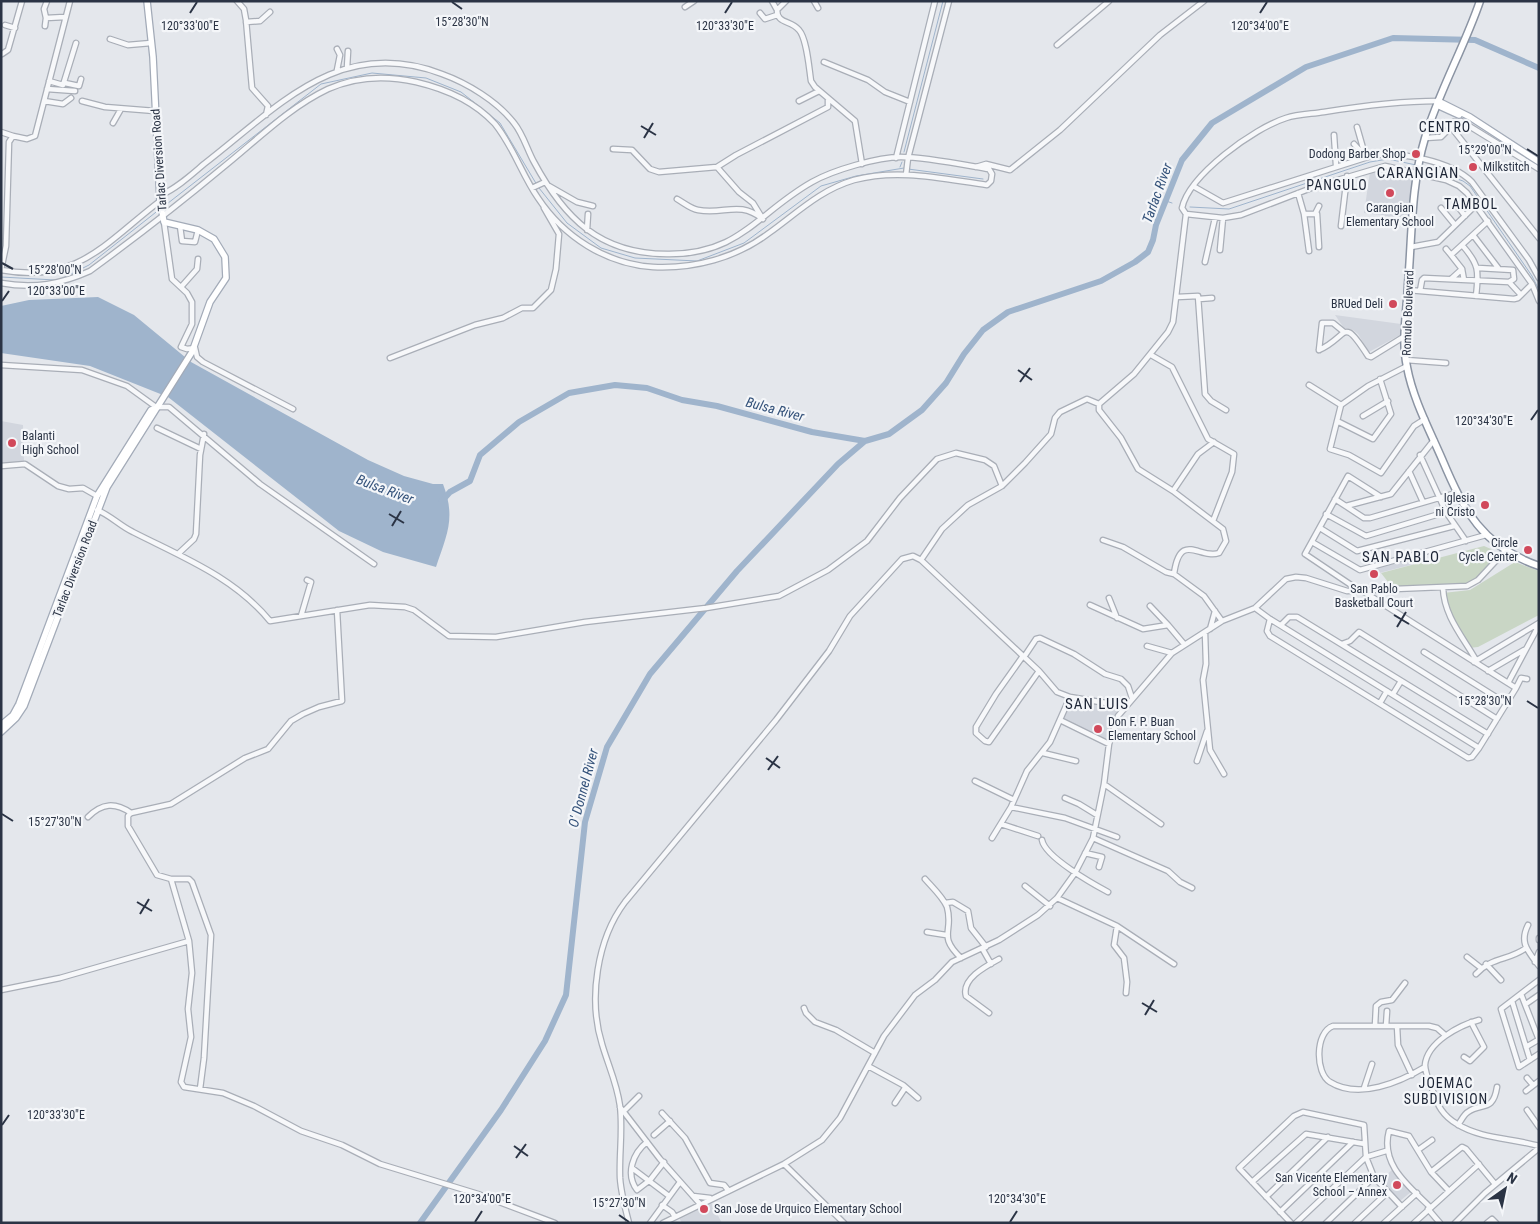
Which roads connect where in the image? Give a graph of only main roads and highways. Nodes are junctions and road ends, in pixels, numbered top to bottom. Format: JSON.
{"nodes":[{"id":1,"x":147,"y":1,"type":"edge"},
{"id":2,"x":1479,"y":4,"type":"edge"},
{"id":3,"x":1438,"y":101,"type":"junction"},
{"id":4,"x":1539,"y":162,"type":"edge"},
{"id":5,"x":95,"y":509,"type":"junction"},
{"id":6,"x":1539,"y":566,"type":"edge"},
{"id":7,"x":1,"y":725,"type":"edge"},
{"id":8,"x":1,"y":732,"type":"edge"}],
"edges":[{"from":1,"to":5,"type":"main road","name":"Tarlac Diversion Road"},
{"from":2,"to":3,"type":"highway","name":"Romulo Boulevard"},
{"from":3,"to":4,"type":"main road"},
{"from":3,"to":6,"type":"highway","name":"Romulo Boulevard"},
{"from":5,"to":7,"type":"main road","name":"Tarlac Diversion Road"},
{"from":5,"to":8,"type":"main road","name":"Tarlac Diversion Road"}]}
